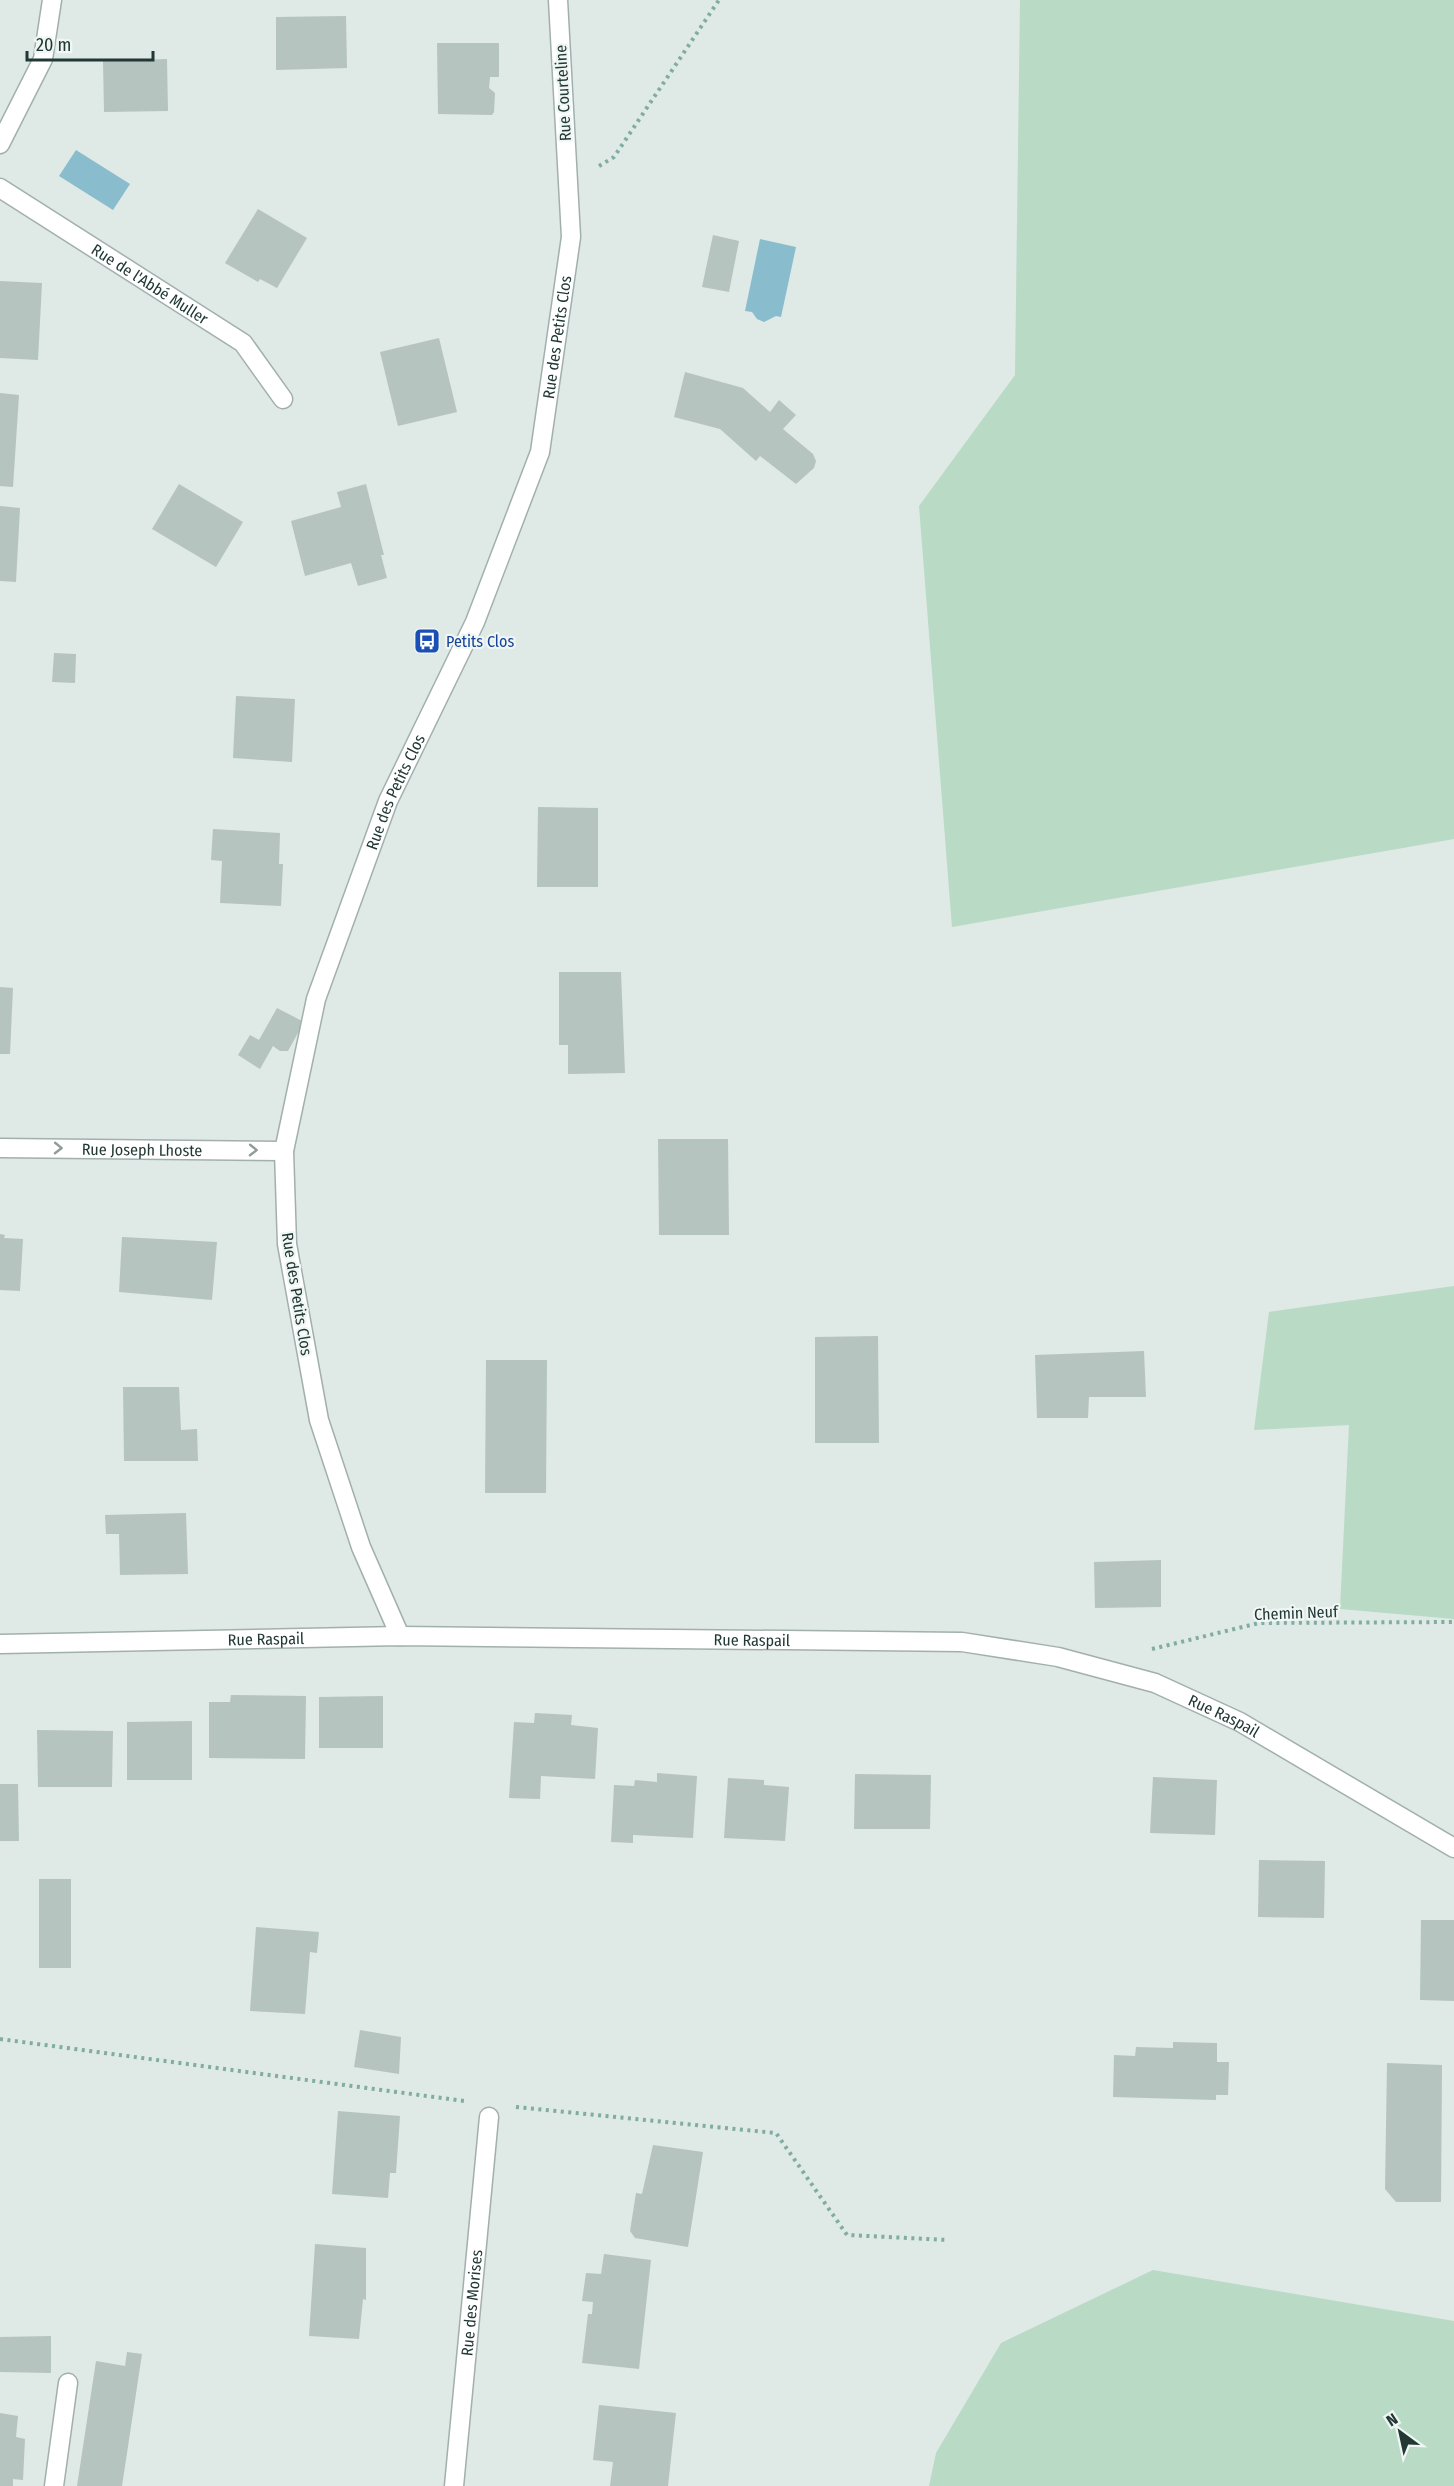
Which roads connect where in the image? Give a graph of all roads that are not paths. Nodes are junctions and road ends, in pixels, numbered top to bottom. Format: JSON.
{"nodes":[{"id":1,"x":52,"y":0,"type":"edge"},
{"id":2,"x":558,"y":0,"type":"edge"},
{"id":3,"x":0,"y":144,"type":"edge"},
{"id":4,"x":569,"y":185,"type":"joint"},
{"id":5,"x":0,"y":188,"type":"edge"},
{"id":6,"x":283,"y":399,"type":"dead end"},
{"id":7,"x":0,"y":1148,"type":"edge"},
{"id":8,"x":284,"y":1150,"type":"junction"},
{"id":9,"x":400,"y":1636,"type":"junction"},
{"id":10,"x":0,"y":1644,"type":"edge"},
{"id":11,"x":1454,"y":1848,"type":"edge"},
{"id":12,"x":489,"y":2117,"type":"dead end"},
{"id":13,"x":68,"y":2383,"type":"dead end"},
{"id":14,"x":54,"y":2486,"type":"edge"},
{"id":15,"x":454,"y":2486,"type":"edge"}],
"edges":[{"from":1,"to":3,"type":"street"},
{"from":2,"to":4,"type":"street","name":"Rue Courteline"},
{"from":4,"to":8,"type":"street","name":"Rue des Petits Clos"},
{"from":5,"to":6,"type":"street","name":"Rue de l'Abbé Muller"},
{"from":7,"to":8,"type":"street","name":"Rue Joseph Lhoste","one_way":true},
{"from":8,"to":9,"type":"street","name":"Rue des Petits Clos"},
{"from":9,"to":10,"type":"street","name":"Rue Raspail"},
{"from":9,"to":11,"type":"street","name":"Rue Raspail"},
{"from":12,"to":15,"type":"street","name":"Rue des Morises"},
{"from":13,"to":14,"type":"street"}]}
